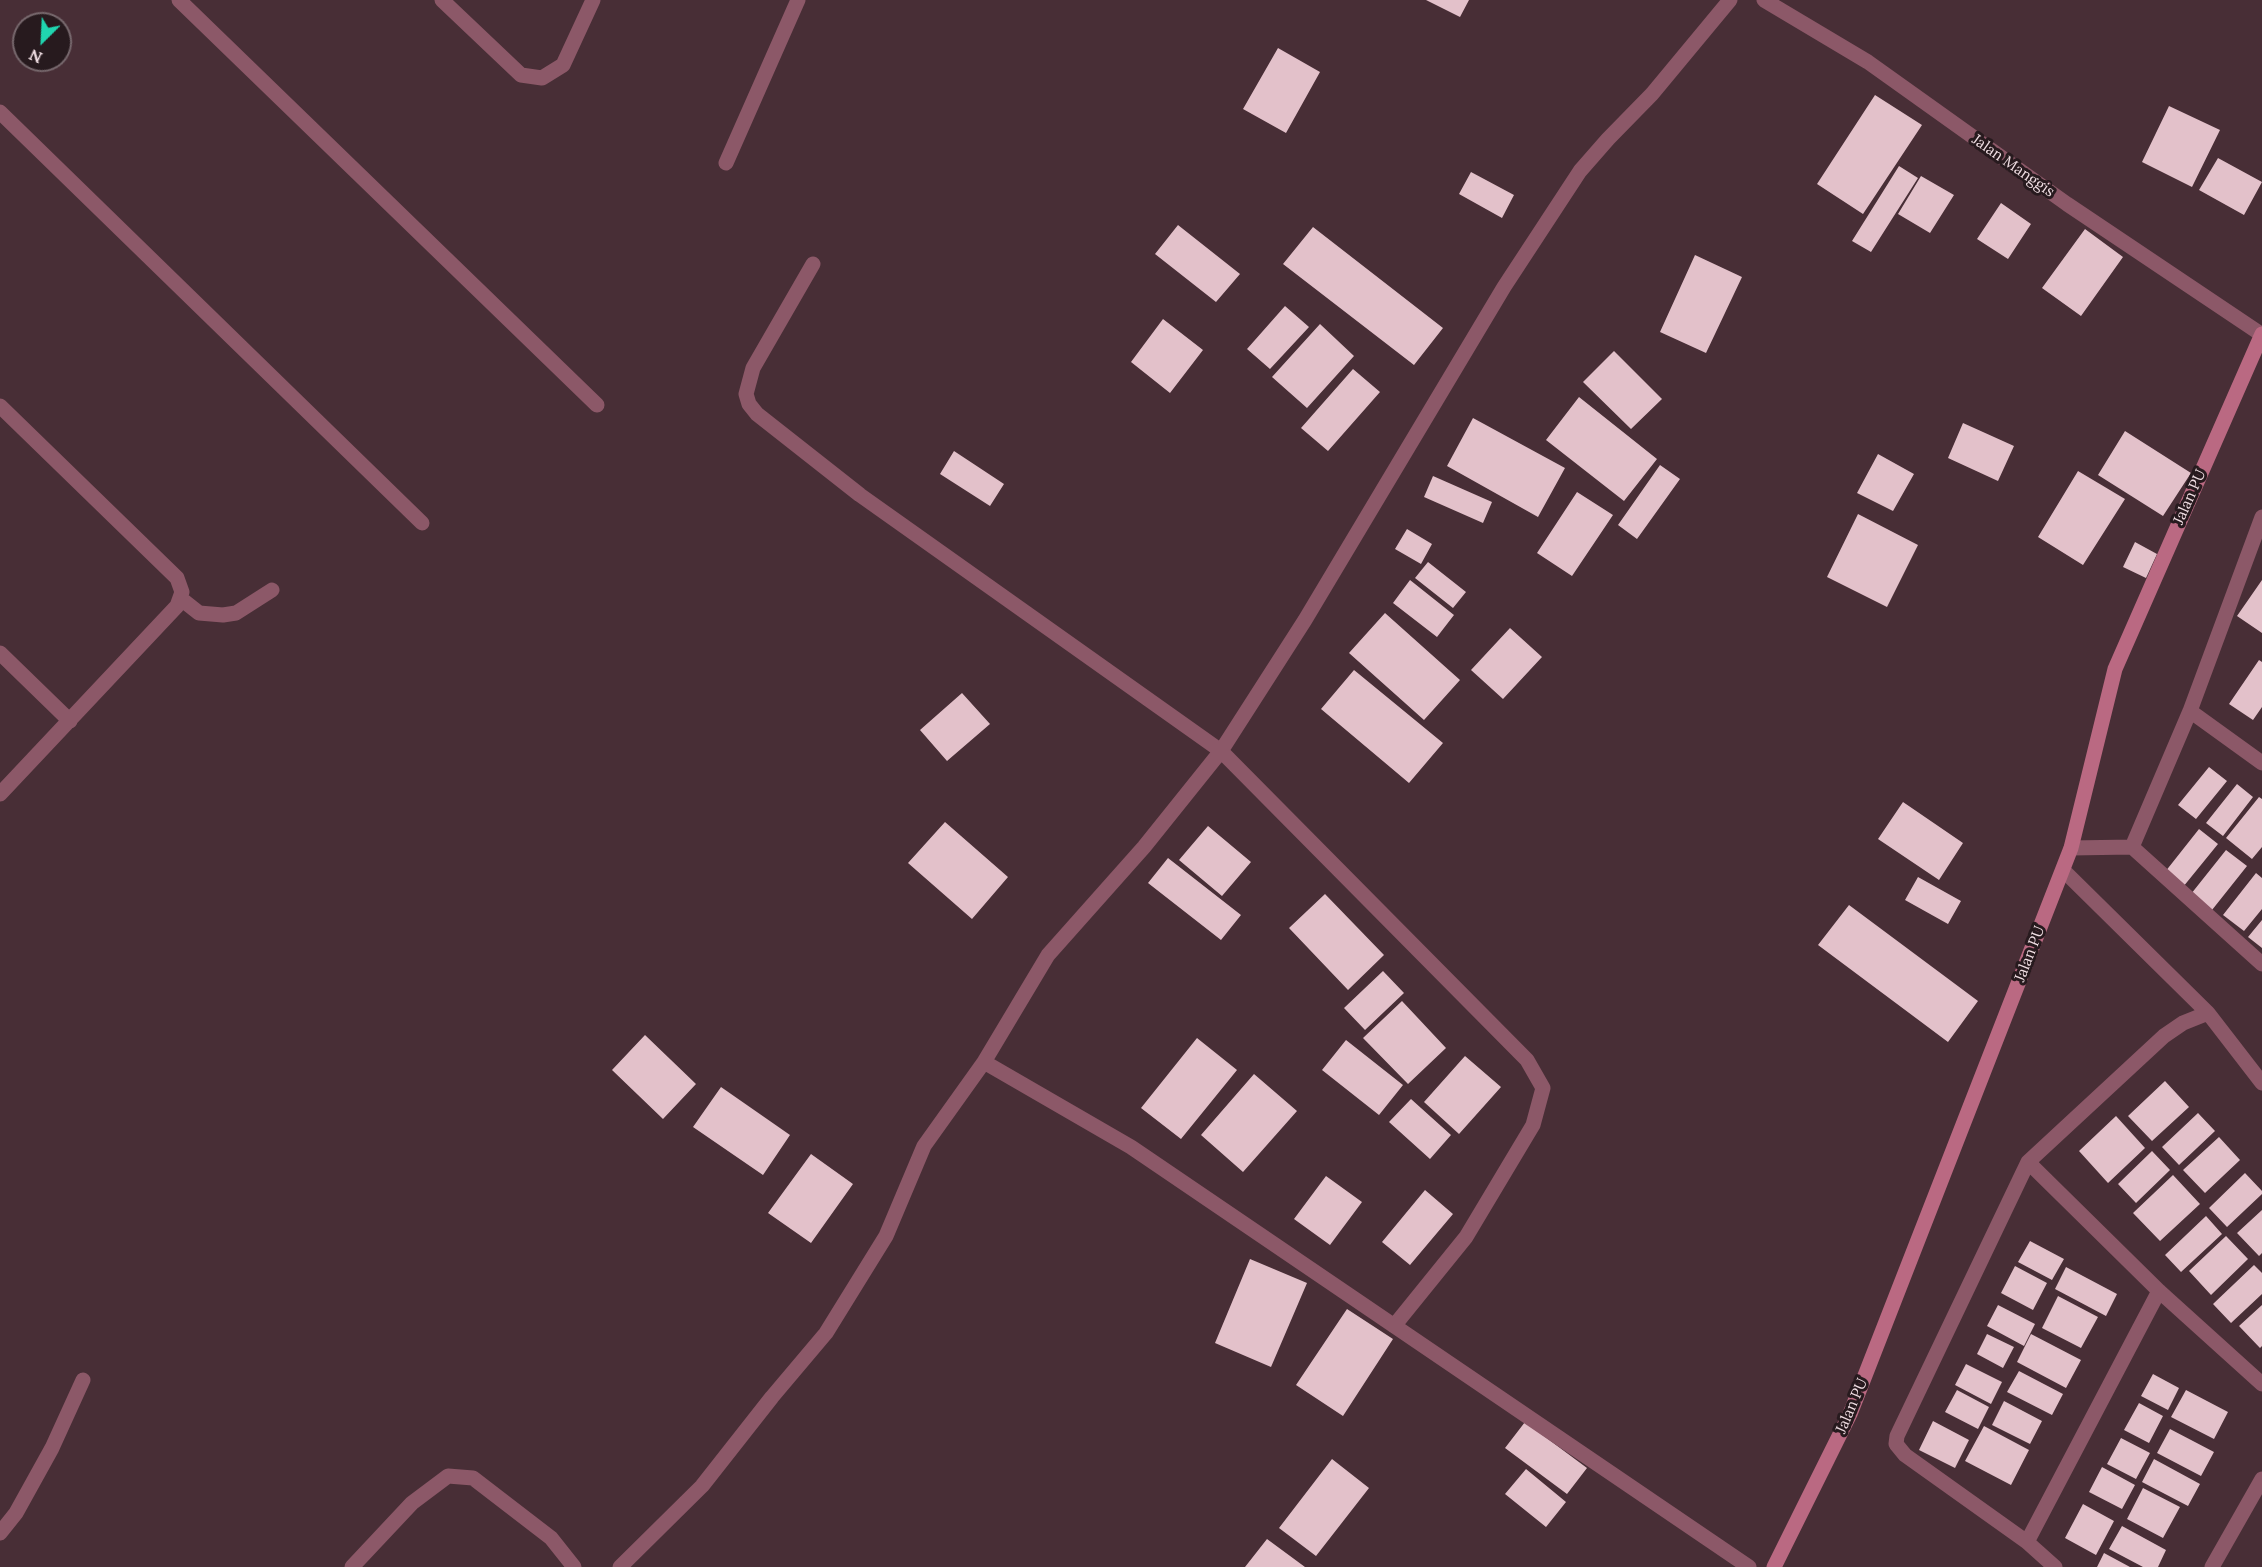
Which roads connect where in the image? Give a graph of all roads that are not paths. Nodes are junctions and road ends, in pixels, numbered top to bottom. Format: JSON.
{"nodes":[{"id":1,"x":179,"y":0,"type":"edge"},
{"id":2,"x":442,"y":0,"type":"edge"},
{"id":3,"x":593,"y":0,"type":"edge"},
{"id":4,"x":798,"y":0,"type":"edge"},
{"id":5,"x":1730,"y":0,"type":"edge"},
{"id":6,"x":1764,"y":0,"type":"edge"},
{"id":7,"x":0,"y":112,"type":"edge"},
{"id":8,"x":726,"y":163,"type":"dead end"},
{"id":9,"x":813,"y":264,"type":"dead end"},
{"id":10,"x":2262,"y":334,"type":"edge"},
{"id":11,"x":597,"y":405,"type":"dead end"},
{"id":12,"x":0,"y":406,"type":"edge"},
{"id":13,"x":2262,"y":517,"type":"edge"},
{"id":14,"x":422,"y":523,"type":"dead end"},
{"id":15,"x":2258,"y":537,"type":"edge"},
{"id":16,"x":272,"y":590,"type":"dead end"},
{"id":17,"x":180,"y":598,"type":"junction"},
{"id":18,"x":0,"y":653,"type":"edge"},
{"id":19,"x":2190,"y":711,"type":"junction"},
{"id":20,"x":70,"y":721,"type":"junction"},
{"id":21,"x":1221,"y":751,"type":"junction"},
{"id":22,"x":2262,"y":764,"type":"edge"},
{"id":23,"x":0,"y":794,"type":"edge"},
{"id":24,"x":2132,"y":847,"type":"junction"},
{"id":25,"x":2071,"y":848,"type":"junction"},
{"id":26,"x":2063,"y":870,"type":"junction"},
{"id":27,"x":2262,"y":964,"type":"edge"},
{"id":28,"x":2208,"y":1013,"type":"junction"},
{"id":29,"x":984,"y":1062,"type":"junction"},
{"id":30,"x":2262,"y":1083,"type":"edge"},
{"id":31,"x":2028,"y":1162,"type":"junction"},
{"id":32,"x":2159,"y":1291,"type":"junction"},
{"id":33,"x":1394,"y":1326,"type":"junction"},
{"id":34,"x":83,"y":1380,"type":"dead end"},
{"id":35,"x":2262,"y":1384,"type":"edge"},
{"id":36,"x":2262,"y":1479,"type":"edge"},
{"id":37,"x":0,"y":1533,"type":"edge"},
{"id":38,"x":2027,"y":1542,"type":"junction"},
{"id":39,"x":352,"y":1567,"type":"edge"},
{"id":40,"x":574,"y":1567,"type":"edge"},
{"id":41,"x":620,"y":1567,"type":"edge"},
{"id":42,"x":1749,"y":1567,"type":"edge"},
{"id":43,"x":1774,"y":1567,"type":"edge"},
{"id":44,"x":2055,"y":1567,"type":"edge"},
{"id":45,"x":2212,"y":1567,"type":"edge"}],
"edges":[{"from":1,"to":11,"type":"street"},
{"from":2,"to":3,"type":"street"},
{"from":4,"to":8,"type":"street"},
{"from":5,"to":21,"type":"street"},
{"from":6,"to":10,"type":"street","name":"Jalan Manggis"},
{"from":7,"to":14,"type":"street"},
{"from":9,"to":21,"type":"street"},
{"from":10,"to":25,"type":"street","name":"Jalan PU"},
{"from":12,"to":17,"type":"street"},
{"from":13,"to":15,"type":"street"},
{"from":15,"to":19,"type":"street"},
{"from":16,"to":17,"type":"street"},
{"from":17,"to":20,"type":"street"},
{"from":18,"to":20,"type":"street"},
{"from":19,"to":22,"type":"street"},
{"from":19,"to":24,"type":"street"},
{"from":20,"to":23,"type":"street"},
{"from":21,"to":29,"type":"street"},
{"from":21,"to":33,"type":"street"},
{"from":24,"to":25,"type":"street"},
{"from":24,"to":27,"type":"street"},
{"from":25,"to":26,"type":"street","name":"Jalan PU"},
{"from":26,"to":28,"type":"street"},
{"from":26,"to":43,"type":"street","name":"Jalan PU"},
{"from":28,"to":30,"type":"street"},
{"from":28,"to":31,"type":"street"},
{"from":29,"to":33,"type":"street"},
{"from":29,"to":41,"type":"street"},
{"from":31,"to":32,"type":"street"},
{"from":31,"to":38,"type":"street"},
{"from":32,"to":35,"type":"street"},
{"from":32,"to":38,"type":"street"},
{"from":33,"to":42,"type":"street"},
{"from":34,"to":37,"type":"street"},
{"from":36,"to":45,"type":"street"},
{"from":38,"to":44,"type":"street"},
{"from":39,"to":40,"type":"street"}]}
